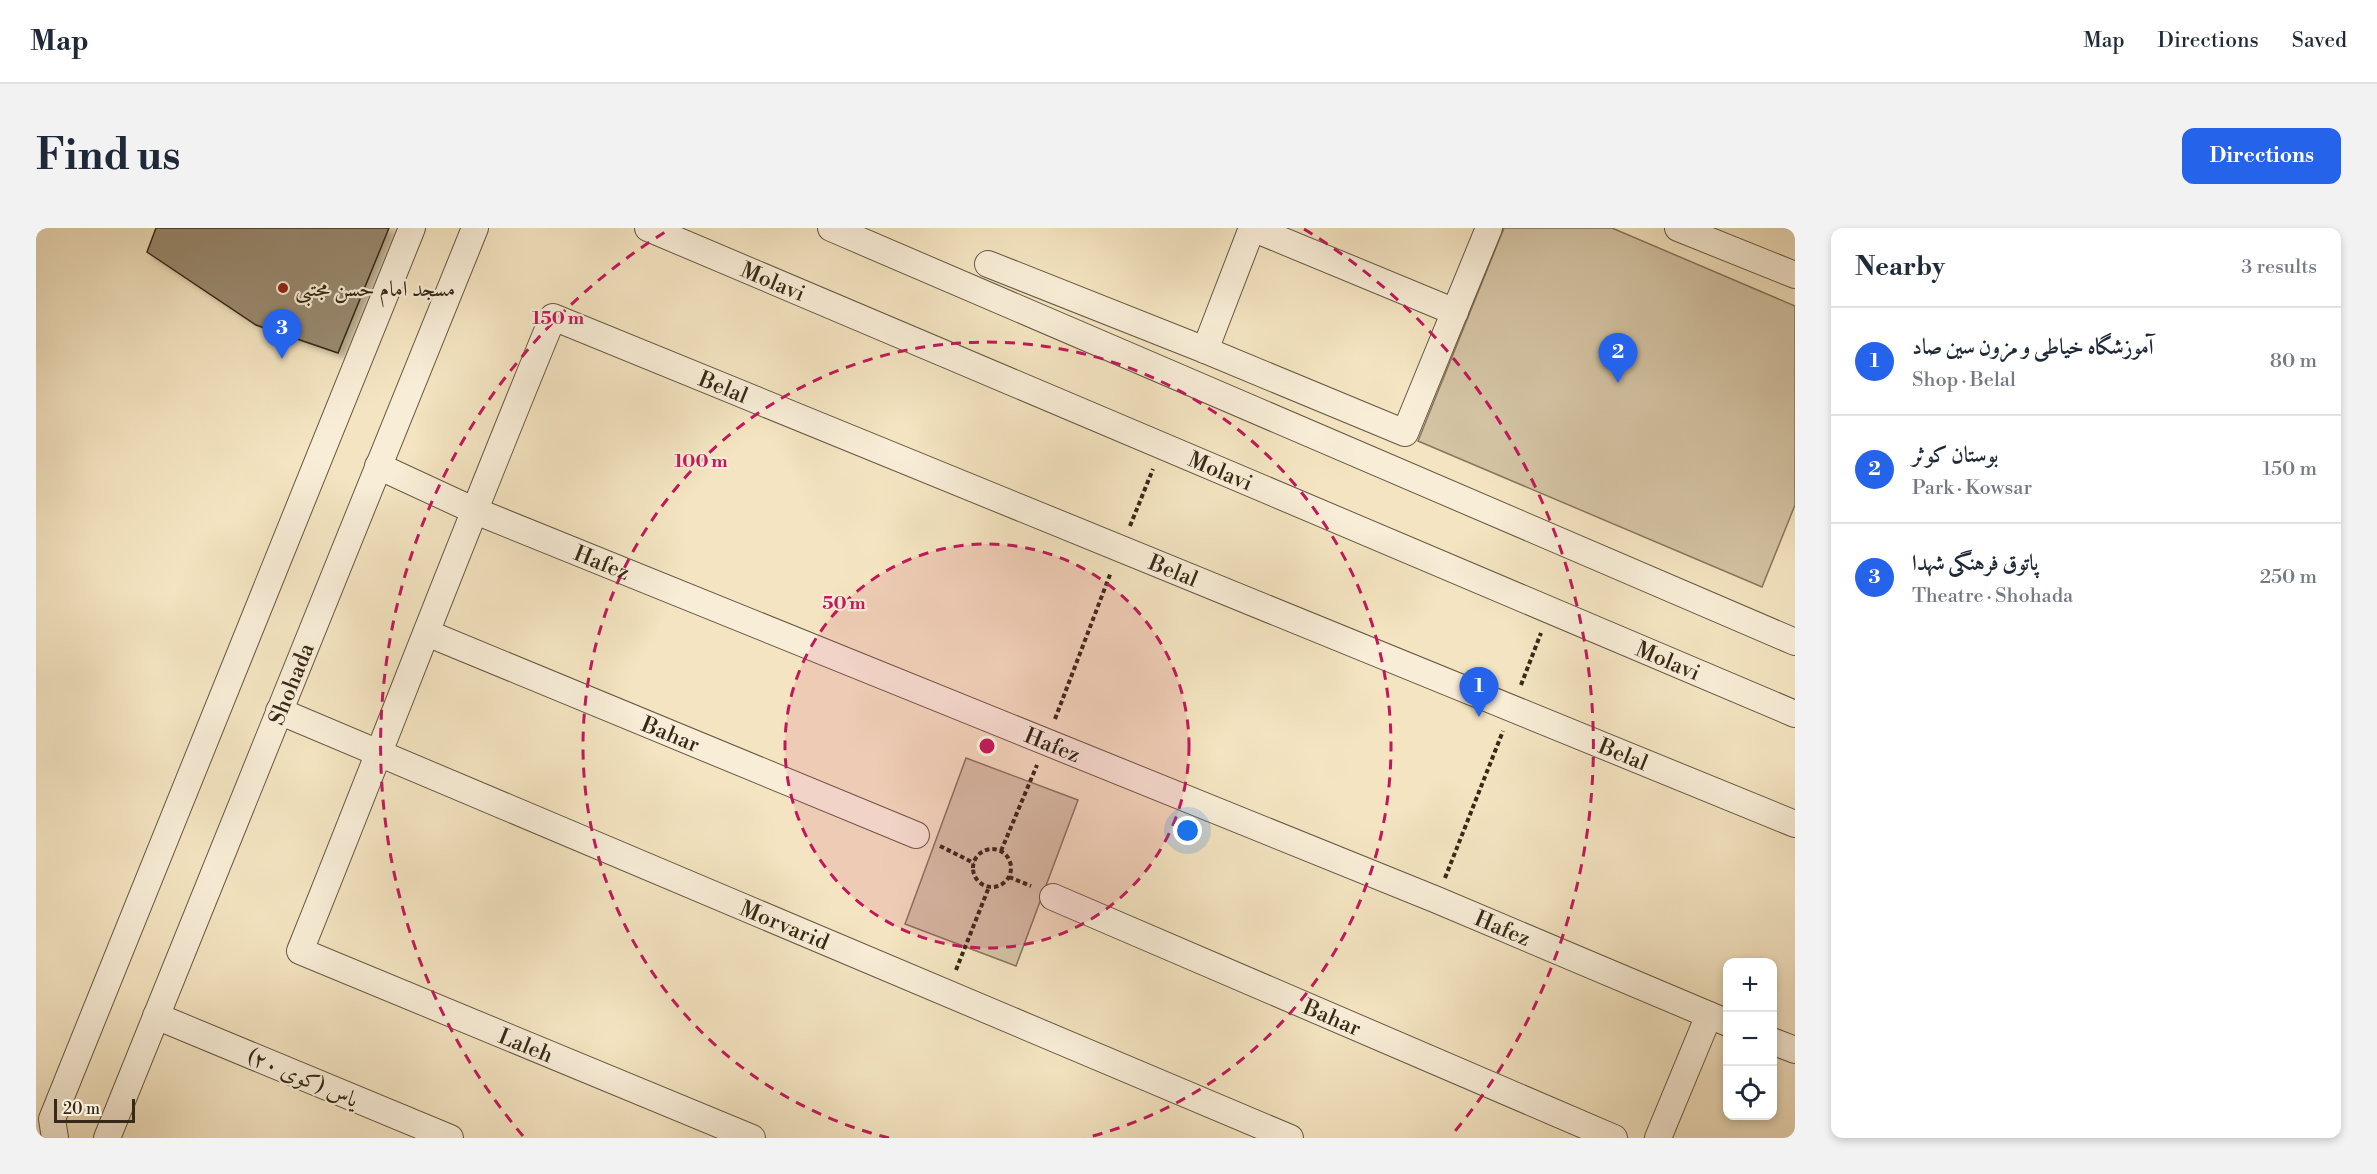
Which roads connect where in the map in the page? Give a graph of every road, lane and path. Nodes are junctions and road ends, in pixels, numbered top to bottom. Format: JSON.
{"nodes":[{"id":1,"x":412,"y":228,"type":"edge"},
{"id":2,"x":475,"y":228,"type":"edge"},
{"id":3,"x":648,"y":228,"type":"edge"},
{"id":4,"x":831,"y":228,"type":"edge"},
{"id":5,"x":1252,"y":228,"type":"edge"},
{"id":6,"x":1489,"y":228,"type":"edge"},
{"id":7,"x":1678,"y":228,"type":"edge"},
{"id":8,"x":988,"y":264,"type":"dead end"},
{"id":9,"x":1795,"y":275,"type":"edge"},
{"id":10,"x":1455,"y":312,"type":"junction"},
{"id":11,"x":1205,"y":350,"type":"junction"},
{"id":12,"x":1162,"y":446,"type":"junction"},
{"id":13,"x":378,"y":466,"type":"junction"},
{"id":14,"x":473,"y":510,"type":"junction"},
{"id":15,"x":1121,"y":548,"type":"junction"},
{"id":16,"x":1550,"y":610,"type":"junction"},
{"id":17,"x":427,"y":633,"type":"junction"},
{"id":18,"x":1795,"y":642,"type":"edge"},
{"id":19,"x":1512,"y":709,"type":"junction"},
{"id":20,"x":279,"y":711,"type":"junction"},
{"id":21,"x":1795,"y":714,"type":"edge"},
{"id":22,"x":1046,"y":743,"type":"junction"},
{"id":23,"x":380,"y":754,"type":"junction"},
{"id":24,"x":1795,"y":824,"type":"edge"},
{"id":25,"x":916,"y":835,"type":"joint"},
{"id":26,"x":1001,"y":851,"type":"junction"},
{"id":27,"x":974,"y":863,"type":"junction"},
{"id":28,"x":989,"y":887,"type":"junction"},
{"id":29,"x":1053,"y":897,"type":"dead end"},
{"id":30,"x":1437,"y":900,"type":"junction"},
{"id":31,"x":947,"y":993,"type":"junction"},
{"id":32,"x":156,"y":1016,"type":"junction"},
{"id":33,"x":1718,"y":1019,"type":"edge"},
{"id":34,"x":1777,"y":1043,"type":"edge"},
{"id":35,"x":1795,"y":1050,"type":"edge"},
{"id":36,"x":55,"y":1138,"type":"edge"},
{"id":37,"x":107,"y":1138,"type":"edge"},
{"id":38,"x":450,"y":1138,"type":"edge"},
{"id":39,"x":752,"y":1138,"type":"edge"},
{"id":40,"x":1290,"y":1138,"type":"edge"},
{"id":41,"x":1614,"y":1138,"type":"edge"},
{"id":42,"x":1658,"y":1138,"type":"edge"}],
"edges":[{"from":1,"to":36,"type":"street"},
{"from":2,"to":13,"type":"street","name":"Shohada"},
{"from":3,"to":12,"type":"street","name":"Molavi"},
{"from":4,"to":18,"type":"street"},
{"from":5,"to":10,"type":"street"},
{"from":5,"to":11,"type":"street"},
{"from":6,"to":10,"type":"street"},
{"from":7,"to":9,"type":"street"},
{"from":8,"to":11,"type":"street"},
{"from":10,"to":11,"type":"street"},
{"from":12,"to":15,"type":"path"},
{"from":12,"to":16,"type":"street","name":"Molavi"},
{"from":13,"to":14,"type":"street","name":"Hafez"},
{"from":13,"to":20,"type":"street","name":"Shohada"},
{"from":14,"to":15,"type":"street","name":"Belal"},
{"from":14,"to":17,"type":"street"},
{"from":14,"to":22,"type":"street","name":"Hafez"},
{"from":15,"to":19,"type":"street","name":"Belal"},
{"from":15,"to":22,"type":"path"},
{"from":16,"to":19,"type":"path"},
{"from":16,"to":21,"type":"street","name":"Molavi"},
{"from":17,"to":23,"type":"street"},
{"from":17,"to":25,"type":"street","name":"Bahar"},
{"from":19,"to":24,"type":"street","name":"Belal"},
{"from":19,"to":30,"type":"path"},
{"from":20,"to":23,"type":"street","name":"Morvarid"},
{"from":20,"to":32,"type":"street","name":"Shohada"},
{"from":22,"to":26,"type":"path"},
{"from":22,"to":30,"type":"street","name":"Hafez"},
{"from":23,"to":31,"type":"street","name":"Morvarid"},
{"from":23,"to":39,"type":"street","name":"Laleh"},
{"from":25,"to":27,"type":"path"},
{"from":26,"to":27,"type":"path"},
{"from":26,"to":28,"type":"path"},
{"from":27,"to":28,"type":"path"},
{"from":28,"to":31,"type":"path"},
{"from":29,"to":41,"type":"street","name":"Bahar"},
{"from":30,"to":33,"type":"street","name":"Hafez"},
{"from":31,"to":40,"type":"street","name":"Morvarid"},
{"from":32,"to":37,"type":"street","name":"Shohada"},
{"from":32,"to":38,"type":"street","name":"یاس (کوی ۲۰)"},
{"from":33,"to":42,"type":"street"},
{"from":34,"to":35,"type":"street"}]}
